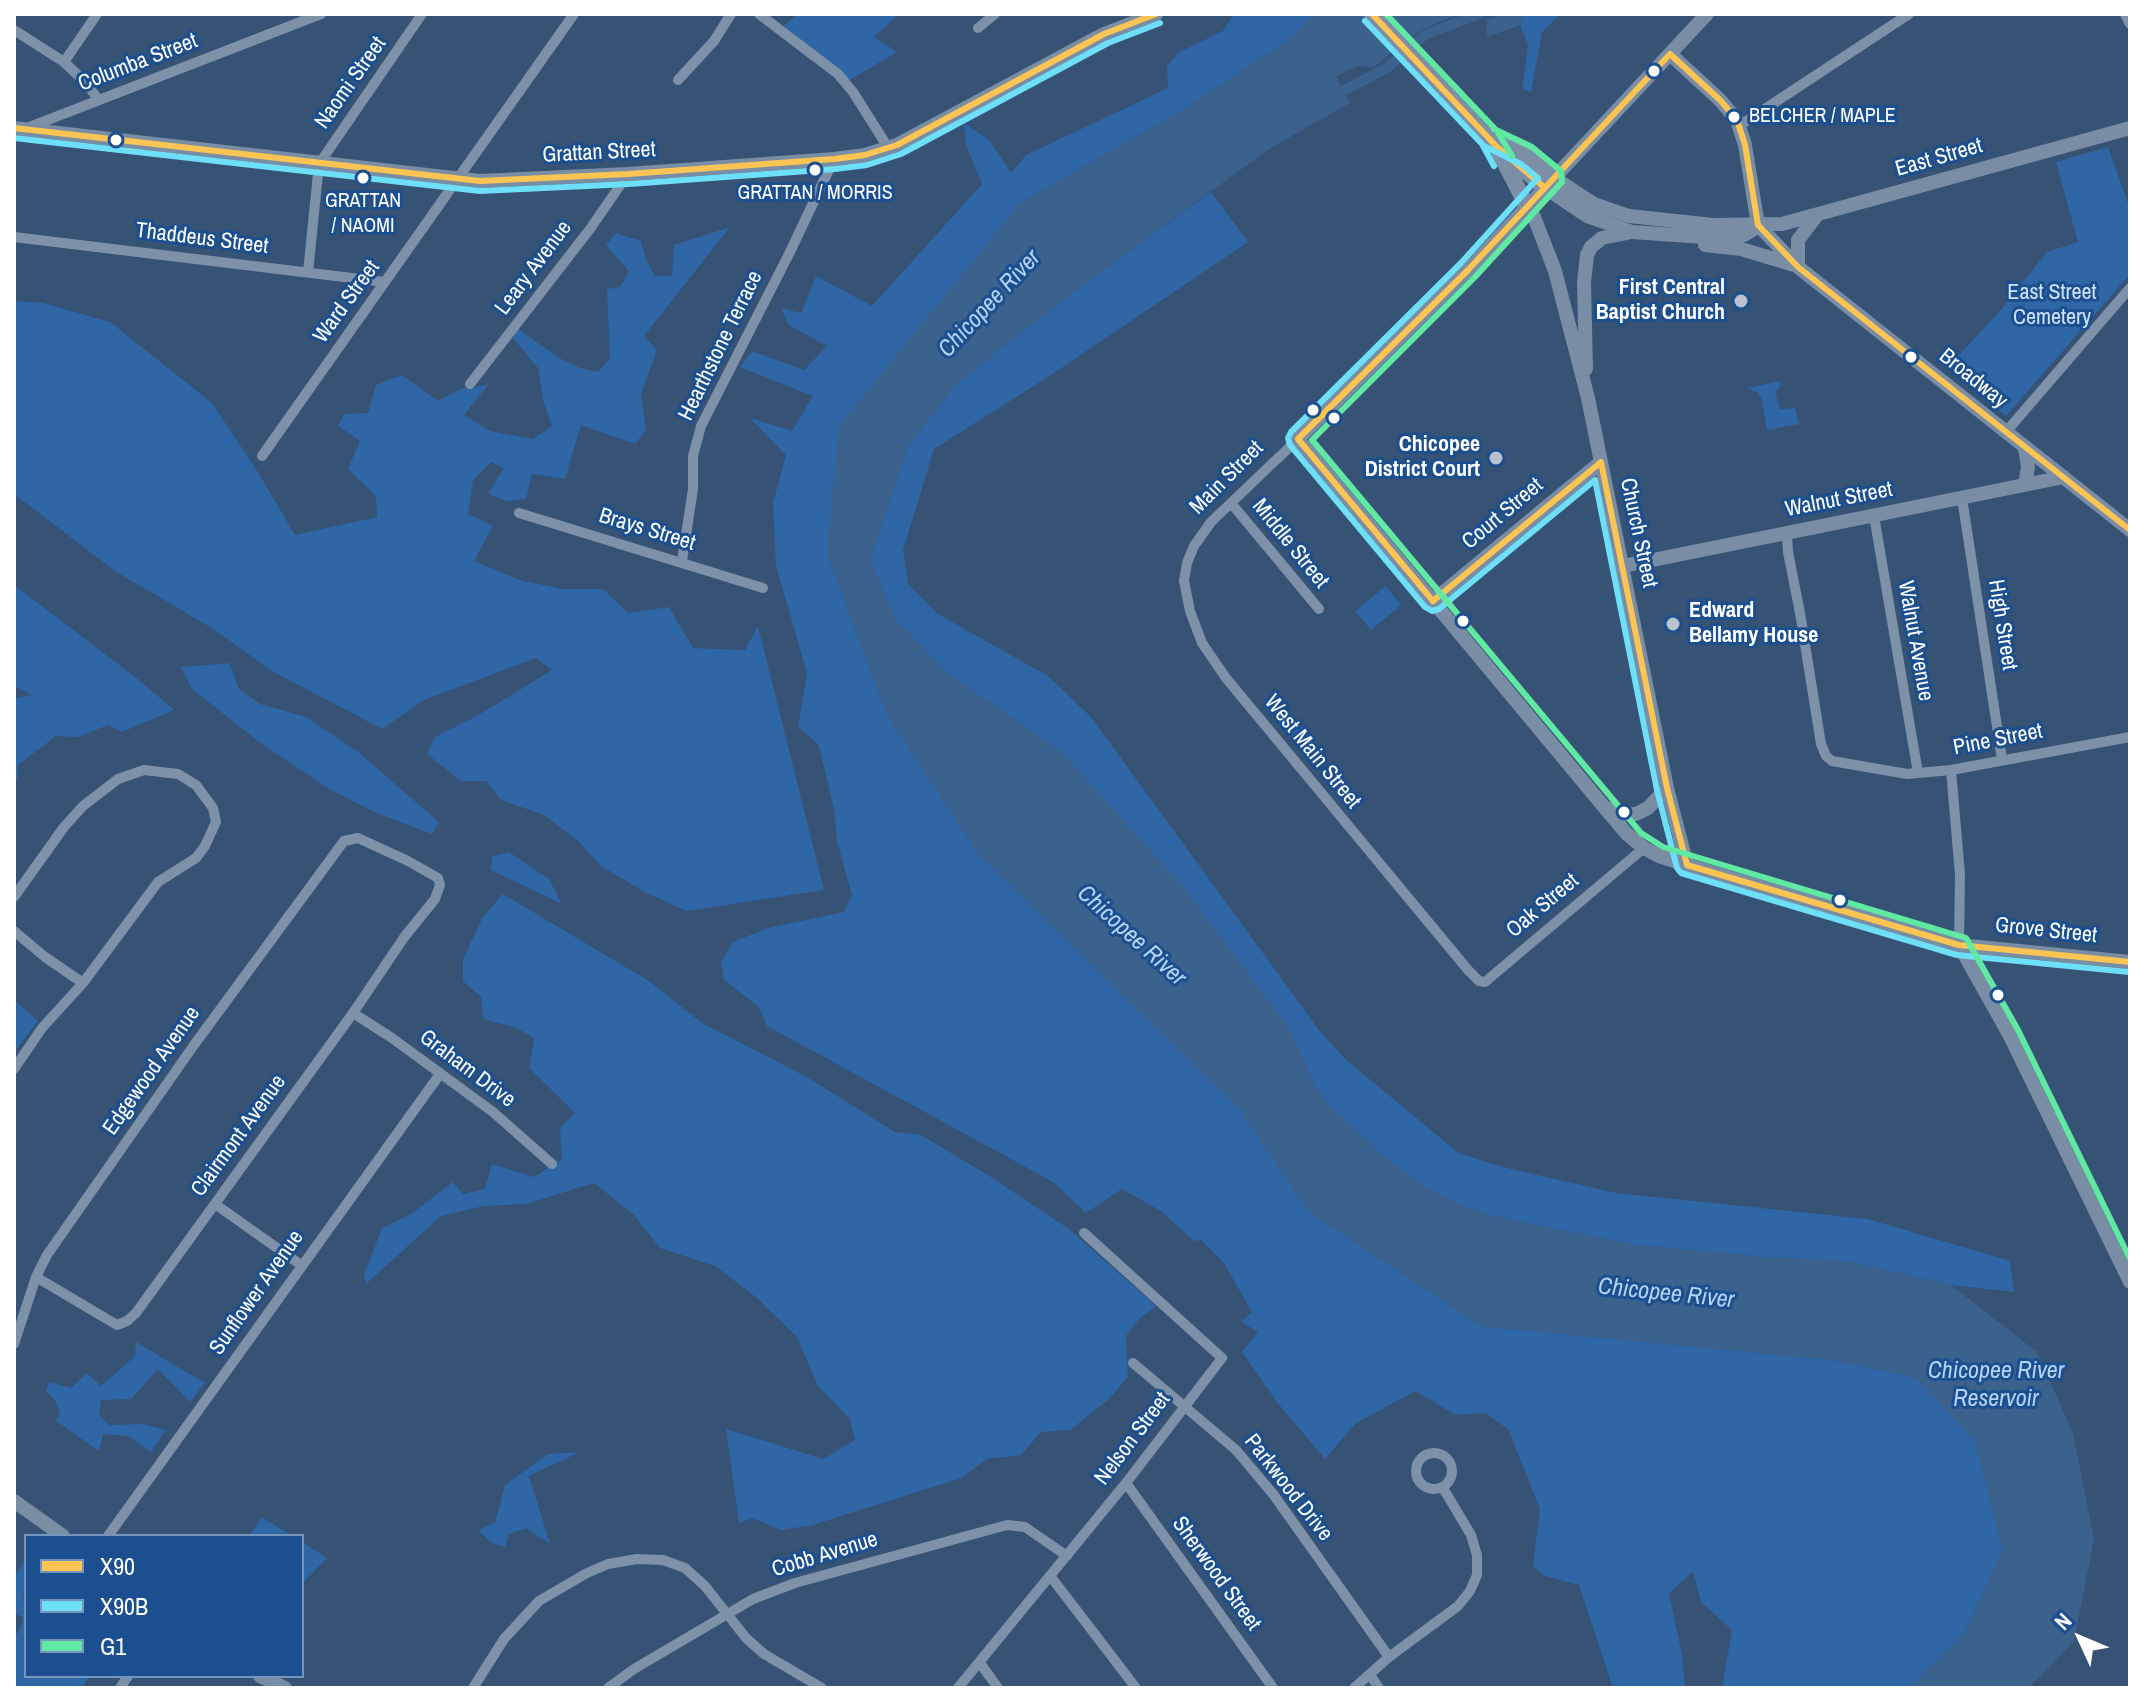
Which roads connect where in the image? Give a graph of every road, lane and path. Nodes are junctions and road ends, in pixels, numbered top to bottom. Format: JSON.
{"nodes":[{"id":1,"x":97,"y":14,"type":"edge"},
{"id":2,"x":422,"y":14,"type":"edge"},
{"id":3,"x":574,"y":14,"type":"edge"},
{"id":4,"x":731,"y":14,"type":"edge"},
{"id":5,"x":759,"y":14,"type":"edge"},
{"id":6,"x":995,"y":14,"type":"edge"},
{"id":7,"x":1156,"y":14,"type":"edge"},
{"id":8,"x":1372,"y":14,"type":"edge"},
{"id":9,"x":1707,"y":14,"type":"edge"},
{"id":10,"x":1909,"y":14,"type":"edge"},
{"id":11,"x":2125,"y":14,"type":"edge"},
{"id":12,"x":313,"y":15,"type":"edge"},
{"id":13,"x":2130,"y":24,"type":"edge"},
{"id":14,"x":978,"y":28,"type":"dead end"},
{"id":15,"x":14,"y":30,"type":"edge"},
{"id":16,"x":1670,"y":54,"type":"junction"},
{"id":17,"x":64,"y":62,"type":"junction"},
{"id":18,"x":678,"y":80,"type":"dead end"},
{"id":19,"x":99,"y":100,"type":"junction"},
{"id":20,"x":1739,"y":126,"type":"junction"},
{"id":21,"x":2130,"y":128,"type":"edge"},
{"id":22,"x":17,"y":130,"type":"edge"},
{"id":23,"x":1494,"y":142,"type":"junction"},
{"id":24,"x":889,"y":149,"type":"junction"},
{"id":25,"x":834,"y":159,"type":"junction"},
{"id":26,"x":319,"y":164,"type":"junction"},
{"id":27,"x":628,"y":174,"type":"junction"},
{"id":28,"x":457,"y":179,"type":"junction"},
{"id":29,"x":1548,"y":182,"type":"junction"},
{"id":30,"x":1527,"y":206,"type":"junction"},
{"id":31,"x":1818,"y":214,"type":"junction"},
{"id":32,"x":1758,"y":225,"type":"junction"},
{"id":33,"x":1632,"y":232,"type":"junction"},
{"id":34,"x":1667,"y":236,"type":"junction"},
{"id":35,"x":14,"y":237,"type":"edge"},
{"id":36,"x":1798,"y":267,"type":"junction"},
{"id":37,"x":308,"y":272,"type":"junction"},
{"id":38,"x":385,"y":282,"type":"junction"},
{"id":39,"x":2130,"y":288,"type":"edge"},
{"id":40,"x":470,"y":384,"type":"dead end"},
{"id":41,"x":1588,"y":398,"type":"junction"},
{"id":42,"x":2005,"y":433,"type":"junction"},
{"id":43,"x":1298,"y":439,"type":"junction"},
{"id":44,"x":2025,"y":448,"type":"junction"},
{"id":45,"x":262,"y":456,"type":"dead end"},
{"id":46,"x":1601,"y":462,"type":"junction"},
{"id":47,"x":2064,"y":477,"type":"junction"},
{"id":48,"x":2025,"y":485,"type":"junction"},
{"id":49,"x":1962,"y":498,"type":"junction"},
{"id":50,"x":1231,"y":503,"type":"junction"},
{"id":51,"x":519,"y":513,"type":"dead end"},
{"id":52,"x":1874,"y":516,"type":"junction"},
{"id":53,"x":2130,"y":530,"type":"edge"},
{"id":54,"x":1787,"y":533,"type":"junction"},
{"id":55,"x":1200,"y":536,"type":"joint"},
{"id":56,"x":682,"y":561,"type":"junction"},
{"id":57,"x":1623,"y":566,"type":"junction"},
{"id":58,"x":763,"y":588,"type":"dead end"},
{"id":59,"x":1433,"y":601,"type":"junction"},
{"id":60,"x":1319,"y":609,"type":"dead end"},
{"id":61,"x":2130,"y":737,"type":"edge"},
{"id":62,"x":2002,"y":759,"type":"junction"},
{"id":63,"x":1951,"y":770,"type":"junction"},
{"id":64,"x":1918,"y":773,"type":"junction"},
{"id":65,"x":1667,"y":788,"type":"junction"},
{"id":66,"x":1604,"y":807,"type":"junction"},
{"id":67,"x":351,"y":838,"type":"joint"},
{"id":68,"x":1644,"y":848,"type":"junction"},
{"id":69,"x":1687,"y":865,"type":"junction"},
{"id":70,"x":14,"y":897,"type":"edge"},
{"id":71,"x":14,"y":931,"type":"edge"},
{"id":72,"x":1959,"y":945,"type":"junction"},
{"id":73,"x":2130,"y":962,"type":"edge"},
{"id":74,"x":1468,"y":970,"type":"joint"},
{"id":75,"x":83,"y":983,"type":"junction"},
{"id":76,"x":353,"y":1013,"type":"junction"},
{"id":77,"x":14,"y":1069,"type":"edge"},
{"id":78,"x":440,"y":1074,"type":"junction"},
{"id":79,"x":552,"y":1164,"type":"dead end"},
{"id":80,"x":215,"y":1204,"type":"junction"},
{"id":81,"x":1084,"y":1233,"type":"dead end"},
{"id":82,"x":301,"y":1265,"type":"junction"},
{"id":83,"x":36,"y":1277,"type":"junction"},
{"id":84,"x":2130,"y":1282,"type":"edge"},
{"id":85,"x":14,"y":1344,"type":"edge"},
{"id":86,"x":1133,"y":1363,"type":"dead end"},
{"id":87,"x":1184,"y":1406,"type":"junction"},
{"id":88,"x":1126,"y":1483,"type":"junction"},
{"id":89,"x":1443,"y":1488,"type":"dead end"},
{"id":90,"x":14,"y":1501,"type":"edge"},
{"id":91,"x":60,"y":1534,"type":"edge"},
{"id":92,"x":109,"y":1534,"type":"edge"},
{"id":93,"x":1067,"y":1556,"type":"junction"},
{"id":94,"x":1051,"y":1577,"type":"junction"},
{"id":95,"x":725,"y":1615,"type":"junction"},
{"id":96,"x":1389,"y":1657,"type":"junction"},
{"id":97,"x":980,"y":1663,"type":"junction"},
{"id":98,"x":1370,"y":1675,"type":"junction"},
{"id":99,"x":264,"y":1678,"type":"edge"},
{"id":100,"x":285,"y":1688,"type":"edge"},
{"id":101,"x":473,"y":1688,"type":"edge"},
{"id":102,"x":608,"y":1688,"type":"edge"},
{"id":103,"x":822,"y":1688,"type":"edge"},
{"id":104,"x":958,"y":1688,"type":"edge"},
{"id":105,"x":998,"y":1688,"type":"edge"},
{"id":106,"x":1136,"y":1688,"type":"edge"},
{"id":107,"x":1273,"y":1688,"type":"edge"},
{"id":108,"x":1354,"y":1688,"type":"edge"},
{"id":109,"x":1379,"y":1688,"type":"edge"}],
"edges":[{"from":1,"to":17,"type":"street"},
{"from":2,"to":26,"type":"street","name":"Naomi Street"},
{"from":3,"to":28,"type":"street","name":"Ward Street"},
{"from":4,"to":18,"type":"street"},
{"from":5,"to":24,"type":"street"},
{"from":6,"to":14,"type":"street"},
{"from":7,"to":24,"type":"main road","name":"Grattan Street"},
{"from":8,"to":23,"type":"main road"},
{"from":9,"to":16,"type":"main road","name":"Main Street"},
{"from":10,"to":20,"type":"street"},
{"from":11,"to":13,"type":"street"},
{"from":12,"to":19,"type":"street","name":"Columba Street"},
{"from":15,"to":17,"type":"street"},
{"from":16,"to":20,"type":"main road"},
{"from":16,"to":29,"type":"main road","name":"Main Street"},
{"from":17,"to":19,"type":"street"},
{"from":19,"to":22,"type":"street","name":"Columba Street"},
{"from":20,"to":32,"type":"main road"},
{"from":21,"to":31,"type":"main road","name":"East Street"},
{"from":22,"to":26,"type":"main road","name":"Grattan Street"},
{"from":23,"to":29,"type":"main road"},
{"from":23,"to":30,"type":"main road"},
{"from":24,"to":25,"type":"main road","name":"Grattan Street"},
{"from":25,"to":27,"type":"main road","name":"Grattan Street"},
{"from":25,"to":56,"type":"street","name":"Hearthstone Terrace"},
{"from":26,"to":28,"type":"main road","name":"Grattan Street"},
{"from":26,"to":37,"type":"street","name":"Naomi Street"},
{"from":27,"to":28,"type":"main road","name":"Grattan Street"},
{"from":27,"to":40,"type":"street","name":"Leary Avenue"},
{"from":28,"to":38,"type":"street","name":"Ward Street"},
{"from":29,"to":30,"type":"main road","name":"Main Street"},
{"from":29,"to":32,"type":"main road"},
{"from":29,"to":33,"type":"main road"},
{"from":30,"to":41,"type":"main road","name":"Church Street"},
{"from":30,"to":43,"type":"main road","name":"Main Street"},
{"from":31,"to":32,"type":"main road","name":"East Street"},
{"from":31,"to":36,"type":"main road"},
{"from":32,"to":34,"type":"main road"},
{"from":32,"to":36,"type":"main road","name":"Broadway"},
{"from":33,"to":34,"type":"main road"},
{"from":33,"to":41,"type":"main road","name":"Church Street"},
{"from":34,"to":36,"type":"main road"},
{"from":35,"to":37,"type":"street","name":"Thaddeus Street"},
{"from":36,"to":42,"type":"main road","name":"Broadway"},
{"from":37,"to":38,"type":"street","name":"Thaddeus Street"},
{"from":38,"to":45,"type":"street","name":"Ward Street"},
{"from":39,"to":42,"type":"street"},
{"from":41,"to":46,"type":"main road","name":"Church Street"},
{"from":42,"to":44,"type":"main road","name":"Broadway"},
{"from":43,"to":50,"type":"street","name":"Main Street"},
{"from":43,"to":59,"type":"main road","name":"Grove Street"},
{"from":44,"to":47,"type":"main road","name":"Broadway"},
{"from":44,"to":48,"type":"main road"},
{"from":46,"to":57,"type":"main road","name":"Church Street"},
{"from":46,"to":59,"type":"main road","name":"Court Street"},
{"from":47,"to":48,"type":"main road","name":"Walnut Street"},
{"from":47,"to":53,"type":"main road","name":"Broadway"},
{"from":48,"to":49,"type":"main road","name":"Walnut Street"},
{"from":49,"to":52,"type":"main road","name":"Walnut Street"},
{"from":49,"to":62,"type":"street","name":"High Street"},
{"from":50,"to":55,"type":"street","name":"Main Street"},
{"from":50,"to":60,"type":"street","name":"Middle Street"},
{"from":51,"to":56,"type":"street","name":"Brays Street"},
{"from":52,"to":54,"type":"main road","name":"Walnut Street"},
{"from":52,"to":64,"type":"street","name":"Walnut Avenue"},
{"from":54,"to":57,"type":"main road","name":"Walnut Street"},
{"from":54,"to":64,"type":"street","name":"Pine Street"},
{"from":55,"to":74,"type":"street","name":"West Main Street"},
{"from":56,"to":58,"type":"street","name":"Brays Street"},
{"from":57,"to":65,"type":"main road","name":"Church Street"},
{"from":59,"to":66,"type":"main road","name":"Grove Street"},
{"from":61,"to":62,"type":"street","name":"Pine Street"},
{"from":62,"to":63,"type":"street","name":"Pine Street"},
{"from":63,"to":64,"type":"street","name":"Pine Street"},
{"from":63,"to":72,"type":"street"},
{"from":65,"to":66,"type":"main road"},
{"from":65,"to":69,"type":"main road","name":"Church Street"},
{"from":66,"to":68,"type":"main road","name":"Grove Street"},
{"from":67,"to":76,"type":"street","name":"Clairmont Avenue"},
{"from":67,"to":83,"type":"street","name":"Edgewood Avenue"},
{"from":68,"to":69,"type":"main road","name":"Grove Street"},
{"from":68,"to":74,"type":"street","name":"Oak Street"},
{"from":69,"to":72,"type":"main road","name":"Grove Street"},
{"from":70,"to":75,"type":"street"},
{"from":71,"to":75,"type":"street"},
{"from":72,"to":73,"type":"main road","name":"Grove Street"},
{"from":72,"to":84,"type":"main road"},
{"from":75,"to":77,"type":"street"},
{"from":76,"to":78,"type":"street","name":"Graham Drive"},
{"from":76,"to":80,"type":"street","name":"Clairmont Avenue"},
{"from":78,"to":79,"type":"street","name":"Graham Drive"},
{"from":78,"to":82,"type":"street","name":"Sunflower Avenue"},
{"from":80,"to":82,"type":"street"},
{"from":80,"to":83,"type":"street","name":"Clairmont Avenue"},
{"from":81,"to":87,"type":"street","name":"Nelson Street"},
{"from":82,"to":92,"type":"street","name":"Sunflower Avenue"},
{"from":83,"to":85,"type":"street","name":"Edgewood Avenue"},
{"from":86,"to":87,"type":"street","name":"Parkwood Drive"},
{"from":87,"to":88,"type":"street","name":"Nelson Street"},
{"from":87,"to":96,"type":"street","name":"Parkwood Drive"},
{"from":88,"to":93,"type":"street","name":"Nelson Street"},
{"from":88,"to":107,"type":"street","name":"Sherwood Street"},
{"from":89,"to":96,"type":"street"},
{"from":90,"to":91,"type":"main road"},
{"from":93,"to":94,"type":"street","name":"Nelson Street"},
{"from":93,"to":95,"type":"street","name":"Cobb Avenue"},
{"from":94,"to":97,"type":"street","name":"Nelson Street"},
{"from":94,"to":106,"type":"street"},
{"from":95,"to":101,"type":"street"},
{"from":95,"to":102,"type":"street","name":"Cobb Avenue"},
{"from":95,"to":103,"type":"street"},
{"from":96,"to":98,"type":"street"},
{"from":97,"to":104,"type":"street","name":"Nelson Street"},
{"from":97,"to":105,"type":"street"},
{"from":98,"to":108,"type":"street"},
{"from":98,"to":109,"type":"street"},
{"from":99,"to":100,"type":"main road"}]}
